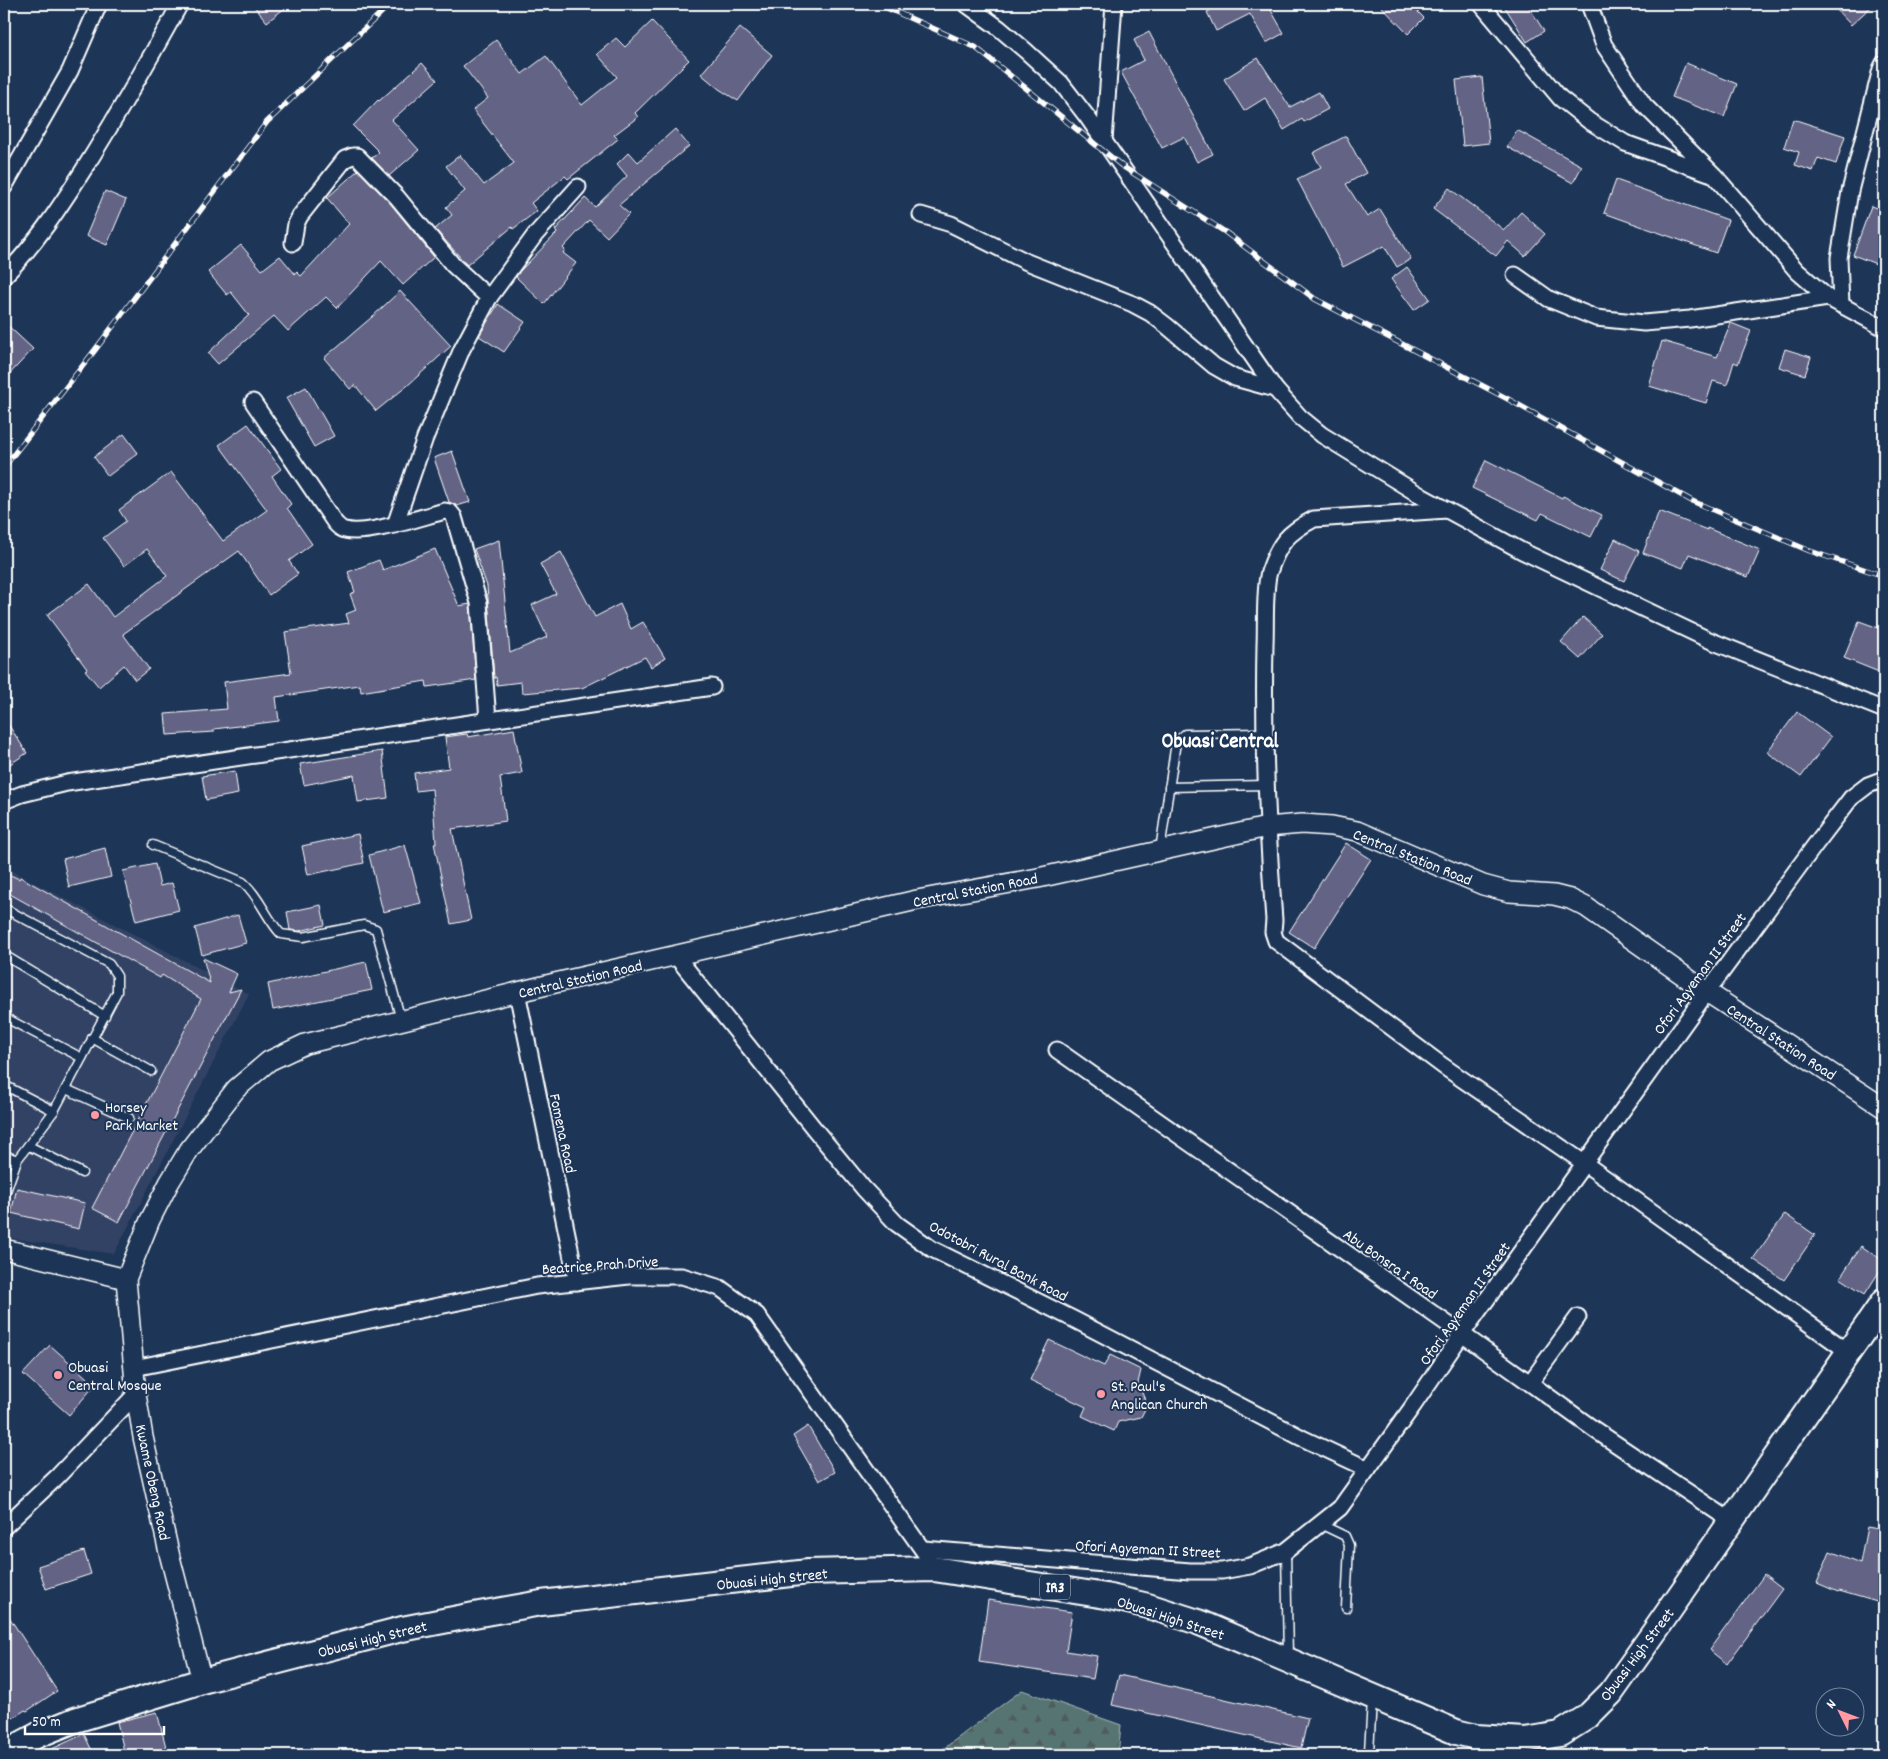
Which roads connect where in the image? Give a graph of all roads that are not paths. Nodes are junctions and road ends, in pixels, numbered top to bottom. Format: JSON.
{"nodes":[{"id":1,"x":99,"y":4,"type":"edge"},
{"id":2,"x":180,"y":4,"type":"edge"},
{"id":3,"x":966,"y":4,"type":"edge"},
{"id":4,"x":1114,"y":4,"type":"edge"},
{"id":5,"x":1481,"y":4,"type":"edge"},
{"id":6,"x":1588,"y":4,"type":"edge"},
{"id":7,"x":1884,"y":63,"type":"edge"},
{"id":8,"x":1104,"y":141,"type":"junction"},
{"id":9,"x":1714,"y":175,"type":"junction"},
{"id":10,"x":4,"y":187,"type":"edge"},
{"id":11,"x":578,"y":187,"type":"dead end"},
{"id":12,"x":921,"y":215,"type":"dead end"},
{"id":13,"x":293,"y":243,"type":"dead end"},
{"id":14,"x":1515,"y":275,"type":"dead end"},
{"id":15,"x":4,"y":276,"type":"edge"},
{"id":16,"x":489,"y":298,"type":"junction"},
{"id":17,"x":1835,"y":301,"type":"junction"},
{"id":18,"x":1884,"y":328,"type":"edge"},
{"id":19,"x":1275,"y":388,"type":"junction"},
{"id":20,"x":253,"y":402,"type":"dead end"},
{"id":21,"x":1447,"y":510,"type":"junction"},
{"id":22,"x":395,"y":525,"type":"junction"},
{"id":23,"x":712,"y":687,"type":"dead end"},
{"id":24,"x":1884,"y":710,"type":"edge"},
{"id":25,"x":488,"y":720,"type":"junction"},
{"id":26,"x":1264,"y":733,"type":"junction"},
{"id":27,"x":1884,"y":780,"type":"edge"},
{"id":28,"x":1266,"y":785,"type":"junction"},
{"id":29,"x":1169,"y":787,"type":"junction"},
{"id":30,"x":4,"y":801,"type":"edge"},
{"id":31,"x":1267,"y":827,"type":"junction"},
{"id":32,"x":154,"y":845,"type":"dead end"},
{"id":33,"x":1160,"y":851,"type":"junction"},
{"id":34,"x":4,"y":908,"type":"edge"},
{"id":35,"x":4,"y":955,"type":"edge"},
{"id":36,"x":676,"y":956,"type":"junction"},
{"id":37,"x":517,"y":992,"type":"junction"},
{"id":38,"x":1707,"y":992,"type":"junction"},
{"id":39,"x":104,"y":1016,"type":"junction"},
{"id":40,"x":4,"y":1017,"type":"edge"},
{"id":41,"x":402,"y":1020,"type":"junction"},
{"id":42,"x":92,"y":1038,"type":"junction"},
{"id":43,"x":1057,"y":1050,"type":"dead end"},
{"id":44,"x":82,"y":1058,"type":"junction"},
{"id":45,"x":151,"y":1071,"type":"dead end"},
{"id":46,"x":4,"y":1085,"type":"edge"},
{"id":47,"x":66,"y":1089,"type":"junction"},
{"id":48,"x":1884,"y":1108,"type":"edge"},
{"id":49,"x":54,"y":1111,"type":"junction"},
{"id":50,"x":129,"y":1118,"type":"dead end"},
{"id":51,"x":29,"y":1146,"type":"junction"},
{"id":52,"x":4,"y":1155,"type":"edge"},
{"id":53,"x":17,"y":1160,"type":"junction"},
{"id":54,"x":1584,"y":1163,"type":"junction"},
{"id":55,"x":82,"y":1172,"type":"dead end"},
{"id":56,"x":4,"y":1197,"type":"edge"},
{"id":57,"x":4,"y":1249,"type":"edge"},
{"id":58,"x":126,"y":1280,"type":"junction"},
{"id":59,"x":577,"y":1282,"type":"junction"},
{"id":60,"x":1884,"y":1301,"type":"edge"},
{"id":61,"x":1578,"y":1317,"type":"dead end"},
{"id":62,"x":1462,"y":1334,"type":"junction"},
{"id":63,"x":1850,"y":1353,"type":"junction"},
{"id":64,"x":134,"y":1368,"type":"junction"},
{"id":65,"x":1530,"y":1383,"type":"junction"},
{"id":66,"x":136,"y":1394,"type":"junction"},
{"id":67,"x":1368,"y":1469,"type":"junction"},
{"id":68,"x":1731,"y":1521,"type":"junction"},
{"id":69,"x":1320,"y":1524,"type":"junction"},
{"id":70,"x":4,"y":1526,"type":"edge"},
{"id":71,"x":1286,"y":1551,"type":"junction"},
{"id":72,"x":929,"y":1559,"type":"junction"},
{"id":73,"x":1346,"y":1608,"type":"dead end"},
{"id":74,"x":1288,"y":1661,"type":"junction"},
{"id":75,"x":202,"y":1681,"type":"junction"},
{"id":76,"x":1372,"y":1696,"type":"junction"},
{"id":77,"x":1474,"y":1746,"type":"edge"},
{"id":78,"x":4,"y":1753,"type":"edge"},
{"id":79,"x":1370,"y":1755,"type":"edge"}],
"edges":[{"from":1,"to":10,"type":"street"},
{"from":2,"to":15,"type":"street"},
{"from":3,"to":8,"type":"street"},
{"from":4,"to":8,"type":"street"},
{"from":5,"to":9,"type":"street"},
{"from":6,"to":9,"type":"street"},
{"from":7,"to":17,"type":"street"},
{"from":8,"to":19,"type":"street"},
{"from":9,"to":17,"type":"street"},
{"from":11,"to":16,"type":"street"},
{"from":12,"to":19,"type":"street"},
{"from":13,"to":16,"type":"street"},
{"from":14,"to":17,"type":"street"},
{"from":16,"to":22,"type":"street"},
{"from":17,"to":18,"type":"street"},
{"from":19,"to":21,"type":"street"},
{"from":20,"to":22,"type":"street"},
{"from":21,"to":24,"type":"street"},
{"from":21,"to":26,"type":"street"},
{"from":22,"to":25,"type":"street"},
{"from":23,"to":25,"type":"street"},
{"from":25,"to":30,"type":"street"},
{"from":26,"to":28,"type":"street"},
{"from":26,"to":29,"type":"lane"},
{"from":27,"to":38,"type":"street","name":"Ofori Agyeman II Street"},
{"from":28,"to":29,"type":"lane"},
{"from":28,"to":31,"type":"street"},
{"from":29,"to":33,"type":"lane"},
{"from":31,"to":33,"type":"street","name":"Central Station Road"},
{"from":31,"to":38,"type":"street","name":"Central Station Road"},
{"from":31,"to":54,"type":"street"},
{"from":32,"to":41,"type":"lane"},
{"from":33,"to":36,"type":"street","name":"Central Station Road"},
{"from":34,"to":39,"type":"lane"},
{"from":35,"to":39,"type":"lane"},
{"from":36,"to":37,"type":"street","name":"Central Station Road"},
{"from":36,"to":67,"type":"street","name":"Odotobri Rural Bank Road"},
{"from":37,"to":41,"type":"street","name":"Central Station Road"},
{"from":37,"to":59,"type":"street","name":"Fomena Road"},
{"from":38,"to":48,"type":"street","name":"Central Station Road"},
{"from":38,"to":54,"type":"street","name":"Ofori Agyeman II Street"},
{"from":39,"to":42,"type":"lane"},
{"from":40,"to":44,"type":"lane"},
{"from":41,"to":58,"type":"street","name":"Central Station Road"},
{"from":42,"to":44,"type":"lane"},
{"from":42,"to":45,"type":"lane"},
{"from":43,"to":62,"type":"street","name":"Abu Bonsra I Road"},
{"from":44,"to":47,"type":"lane"},
{"from":46,"to":49,"type":"lane"},
{"from":47,"to":49,"type":"lane"},
{"from":47,"to":50,"type":"lane"},
{"from":49,"to":51,"type":"lane"},
{"from":51,"to":53,"type":"lane"},
{"from":51,"to":55,"type":"lane"},
{"from":52,"to":53,"type":"lane"},
{"from":53,"to":56,"type":"lane"},
{"from":54,"to":62,"type":"street","name":"Ofori Agyeman II Street"},
{"from":54,"to":63,"type":"street"},
{"from":57,"to":58,"type":"street"},
{"from":58,"to":64,"type":"street","name":"Kwame Obeng Road"},
{"from":59,"to":64,"type":"street","name":"Beatrice Prah Drive"},
{"from":59,"to":72,"type":"street","name":"Beatrice Prah Drive"},
{"from":60,"to":63,"type":"main road","name":"Obuasi High Street","number":"IR3"},
{"from":61,"to":65,"type":"street"},
{"from":62,"to":65,"type":"street","name":"Abu Bonsra I Road"},
{"from":62,"to":67,"type":"street","name":"Ofori Agyeman II Street"},
{"from":63,"to":68,"type":"main road","name":"Obuasi High Street","number":"IR3"},
{"from":64,"to":66,"type":"street","name":"Kwame Obeng Road"},
{"from":65,"to":68,"type":"street","name":"Abu Bonsra I Road"},
{"from":66,"to":70,"type":"street"},
{"from":66,"to":75,"type":"street","name":"Kwame Obeng Road"},
{"from":67,"to":69,"type":"street","name":"Ofori Agyeman II Street"},
{"from":68,"to":77,"type":"main road","name":"Obuasi High Street","number":"IR3"},
{"from":69,"to":71,"type":"street","name":"Ofori Agyeman II Street"},
{"from":69,"to":73,"type":"lane"},
{"from":71,"to":72,"type":"street","name":"Ofori Agyeman II Street"},
{"from":71,"to":74,"type":"lane"},
{"from":72,"to":74,"type":"main road","name":"Obuasi High Street","number":"IR3"},
{"from":72,"to":75,"type":"main road","name":"Obuasi High Street","number":"IR3"},
{"from":74,"to":76,"type":"main road","name":"Obuasi High Street","number":"IR3"},
{"from":75,"to":78,"type":"main road","name":"Obuasi High Street","number":"IR3"},
{"from":76,"to":77,"type":"main road","name":"Obuasi High Street","number":"IR3"},
{"from":76,"to":79,"type":"lane"}]}
